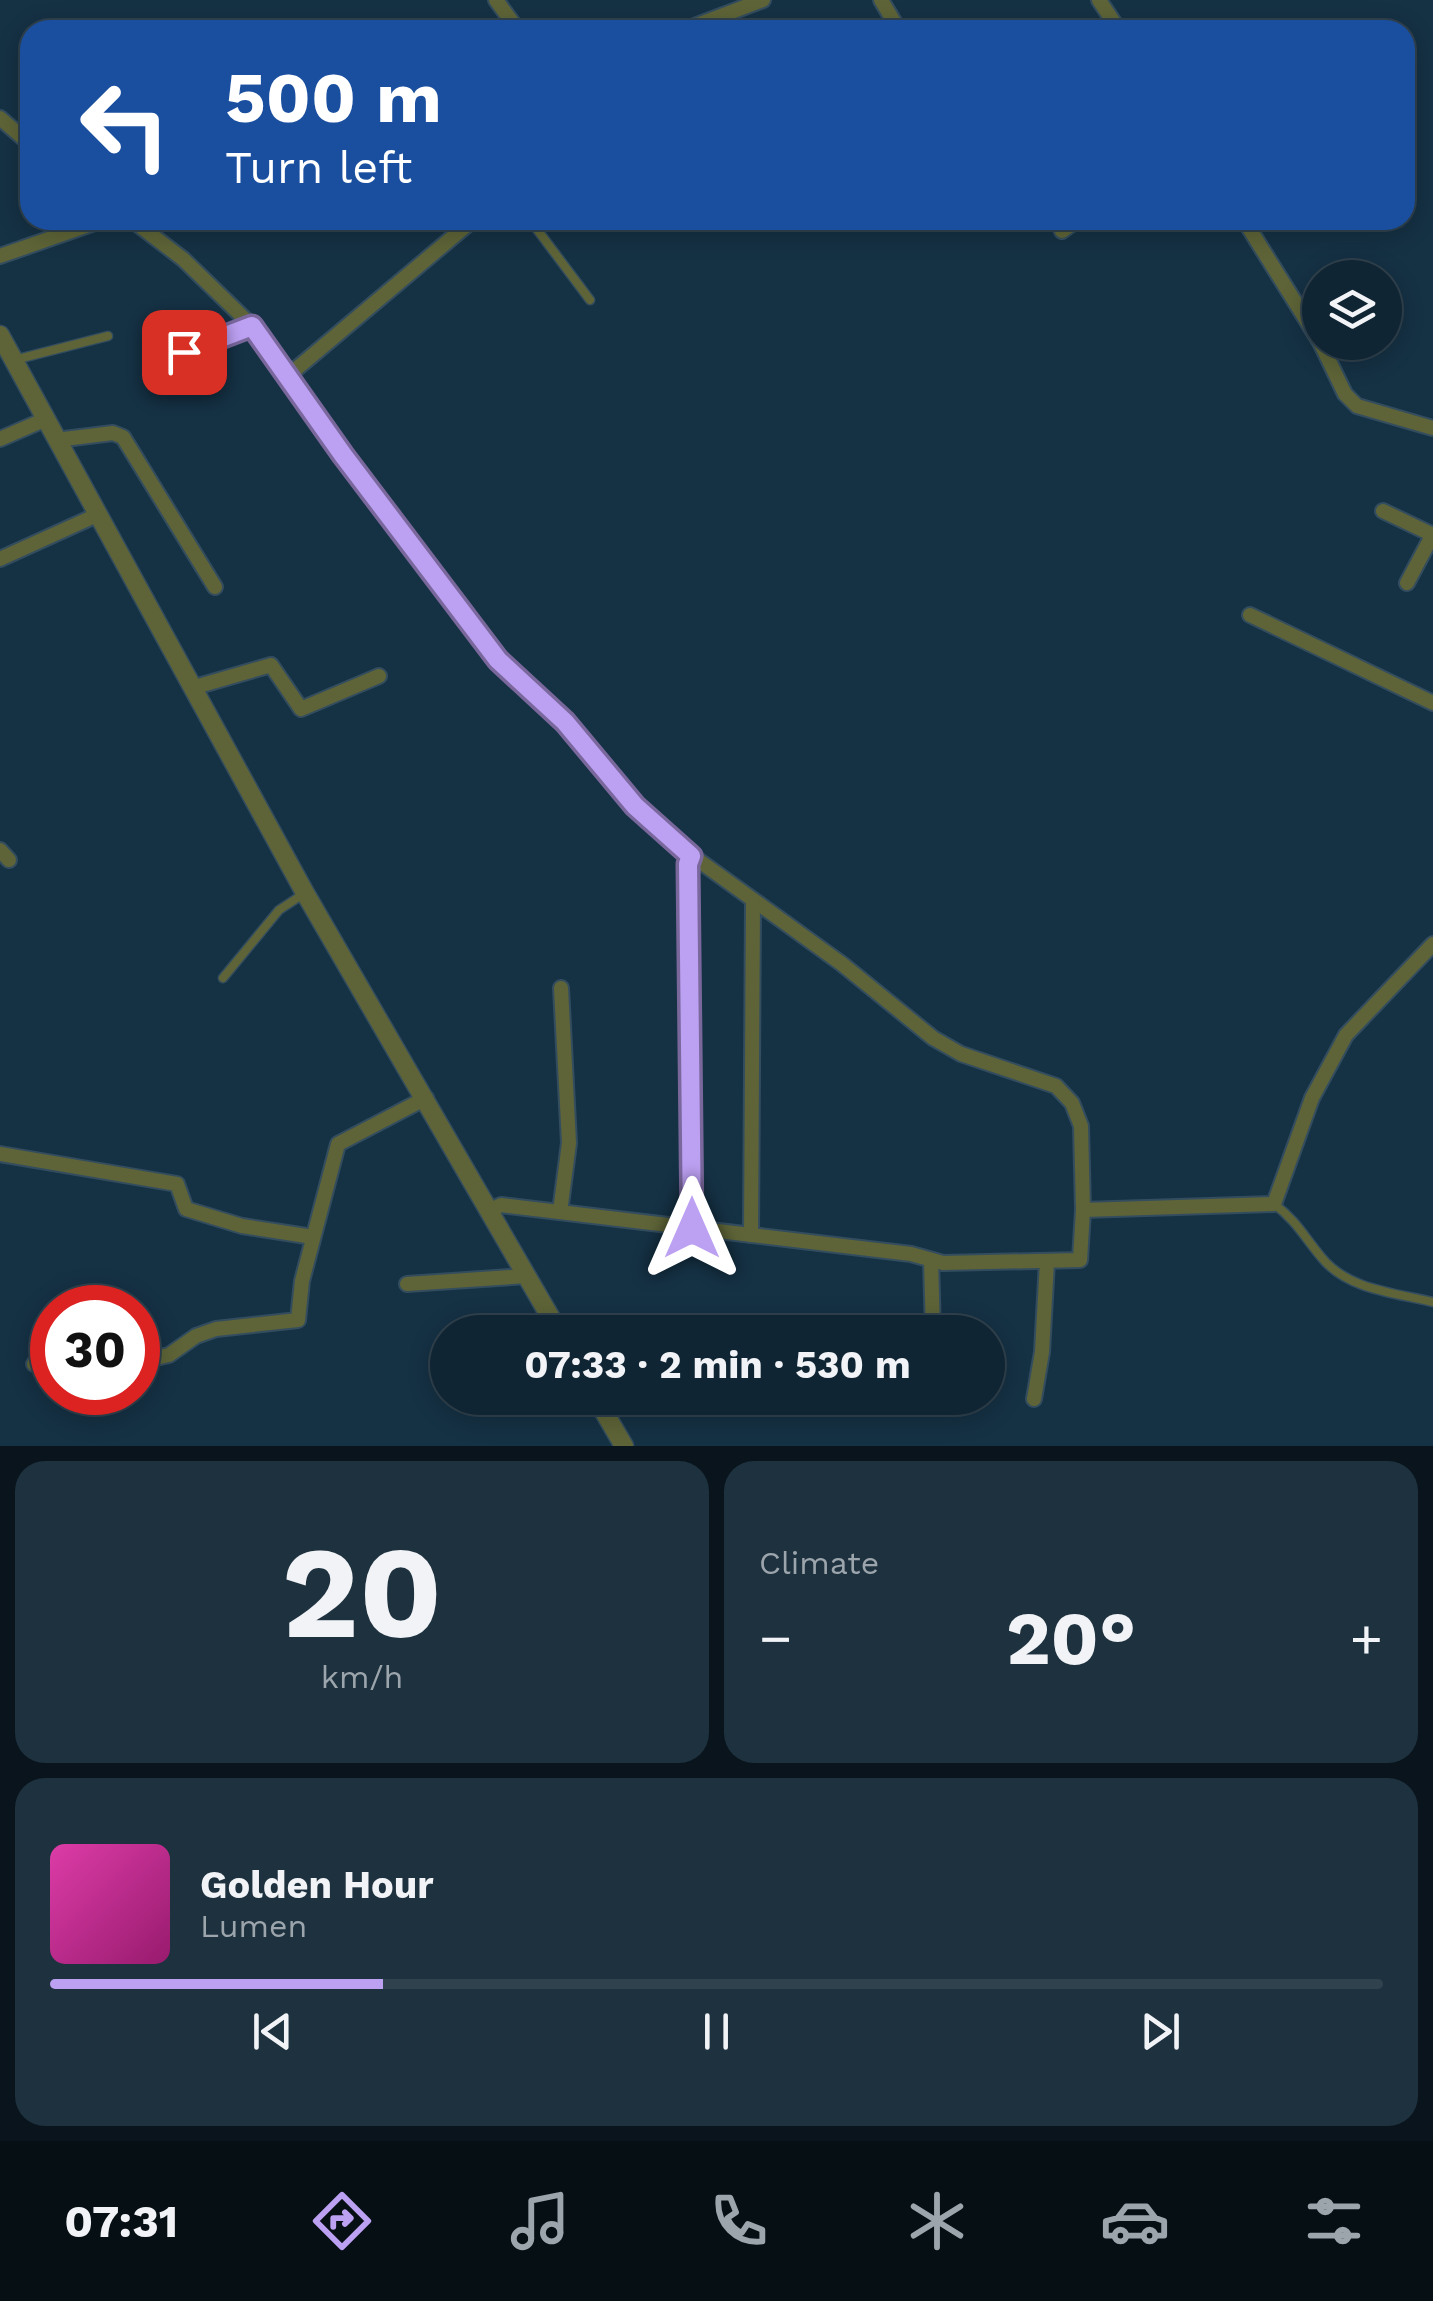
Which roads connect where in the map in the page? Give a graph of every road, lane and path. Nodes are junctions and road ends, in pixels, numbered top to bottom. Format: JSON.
{"nodes":[{"id":1,"x":763,"y":0,"type":"edge"},
{"id":2,"x":710,"y":20,"type":"edge"},
{"id":3,"x":0,"y":118,"type":"edge"},
{"id":4,"x":20,"y":135,"type":"edge"},
{"id":5,"x":74,"y":230,"type":"edge"},
{"id":6,"x":461,"y":230,"type":"edge"},
{"id":7,"x":538,"y":230,"type":"edge"},
{"id":8,"x":1250,"y":230,"type":"edge"},
{"id":9,"x":147,"y":231,"type":"edge"},
{"id":10,"x":0,"y":256,"type":"edge"},
{"id":11,"x":590,"y":300,"type":"dead end"},
{"id":12,"x":1302,"y":313,"type":"edge"},
{"id":13,"x":252,"y":326,"type":"junction"},
{"id":14,"x":0,"y":335,"type":"edge"},
{"id":15,"x":108,"y":336,"type":"dead end"},
{"id":16,"x":14,"y":360,"type":"junction"},
{"id":17,"x":1329,"y":360,"type":"edge"},
{"id":18,"x":150,"y":365,"type":"dead end"},
{"id":19,"x":290,"y":376,"type":"junction"},
{"id":20,"x":46,"y":419,"type":"junction"},
{"id":21,"x":1433,"y":428,"type":"edge"},
{"id":22,"x":0,"y":438,"type":"edge"},
{"id":23,"x":56,"y":440,"type":"junction"},
{"id":24,"x":1384,"y":510,"type":"dead end"},
{"id":25,"x":97,"y":515,"type":"junction"},
{"id":26,"x":1433,"y":534,"type":"edge"},
{"id":27,"x":0,"y":559,"type":"edge"},
{"id":28,"x":1407,"y":583,"type":"dead end"},
{"id":29,"x":215,"y":587,"type":"dead end"},
{"id":30,"x":1250,"y":616,"type":"dead end"},
{"id":31,"x":379,"y":676,"type":"dead end"},
{"id":32,"x":195,"y":687,"type":"junction"},
{"id":33,"x":1433,"y":703,"type":"edge"},
{"id":34,"x":691,"y":856,"type":"junction"},
{"id":35,"x":304,"y":893,"type":"junction"},
{"id":36,"x":753,"y":901,"type":"junction"},
{"id":37,"x":1433,"y":944,"type":"edge"},
{"id":38,"x":223,"y":978,"type":"dead end"},
{"id":39,"x":560,"y":988,"type":"dead end"},
{"id":40,"x":426,"y":1098,"type":"junction"},
{"id":41,"x":0,"y":1154,"type":"edge"},
{"id":42,"x":1274,"y":1204,"type":"junction"},
{"id":43,"x":491,"y":1210,"type":"junction"},
{"id":44,"x":1083,"y":1210,"type":"junction"},
{"id":45,"x":560,"y":1212,"type":"junction"},
{"id":46,"x":692,"y":1228,"type":"junction"},
{"id":47,"x":752,"y":1235,"type":"junction"},
{"id":48,"x":313,"y":1237,"type":"junction"},
{"id":49,"x":931,"y":1260,"type":"junction"},
{"id":50,"x":1046,"y":1261,"type":"junction"},
{"id":51,"x":527,"y":1276,"type":"junction"},
{"id":52,"x":407,"y":1284,"type":"dead end"},
{"id":53,"x":1433,"y":1302,"type":"edge"},
{"id":54,"x":549,"y":1315,"type":"edge"},
{"id":55,"x":933,"y":1315,"type":"edge"},
{"id":56,"x":160,"y":1357,"type":"edge"},
{"id":57,"x":1034,"y":1399,"type":"dead end"},
{"id":58,"x":606,"y":1415,"type":"edge"},
{"id":59,"x":624,"y":1446,"type":"edge"}],
"edges":[{"from":1,"to":2,"type":"street"},
{"from":3,"to":4,"type":"street"},
{"from":5,"to":10,"type":"street"},
{"from":6,"to":19,"type":"street"},
{"from":7,"to":11,"type":"lane"},
{"from":8,"to":12,"type":"street"},
{"from":9,"to":13,"type":"street"},
{"from":13,"to":18,"type":"lane"},
{"from":13,"to":19,"type":"street"},
{"from":14,"to":16,"type":"street"},
{"from":15,"to":16,"type":"lane"},
{"from":16,"to":20,"type":"street"},
{"from":17,"to":21,"type":"street"},
{"from":19,"to":34,"type":"street"},
{"from":20,"to":22,"type":"street"},
{"from":20,"to":23,"type":"street"},
{"from":23,"to":25,"type":"street"},
{"from":23,"to":29,"type":"street"},
{"from":24,"to":26,"type":"street"},
{"from":25,"to":27,"type":"street"},
{"from":25,"to":32,"type":"street"},
{"from":26,"to":28,"type":"street"},
{"from":30,"to":33,"type":"street"},
{"from":31,"to":32,"type":"street"},
{"from":32,"to":35,"type":"street"},
{"from":34,"to":36,"type":"street"},
{"from":34,"to":46,"type":"street"},
{"from":35,"to":38,"type":"lane"},
{"from":35,"to":40,"type":"street"},
{"from":36,"to":44,"type":"street"},
{"from":36,"to":47,"type":"street"},
{"from":37,"to":42,"type":"street"},
{"from":39,"to":45,"type":"street"},
{"from":40,"to":43,"type":"street"},
{"from":40,"to":48,"type":"street"},
{"from":41,"to":48,"type":"street"},
{"from":42,"to":44,"type":"street"},
{"from":42,"to":53,"type":"lane"},
{"from":43,"to":45,"type":"street"},
{"from":43,"to":51,"type":"street"},
{"from":44,"to":50,"type":"street"},
{"from":45,"to":46,"type":"street"},
{"from":46,"to":47,"type":"street"},
{"from":47,"to":49,"type":"street"},
{"from":48,"to":56,"type":"street"},
{"from":49,"to":50,"type":"street"},
{"from":49,"to":55,"type":"street"},
{"from":50,"to":57,"type":"street"},
{"from":51,"to":52,"type":"street"},
{"from":51,"to":54,"type":"street"},
{"from":58,"to":59,"type":"street"}]}
